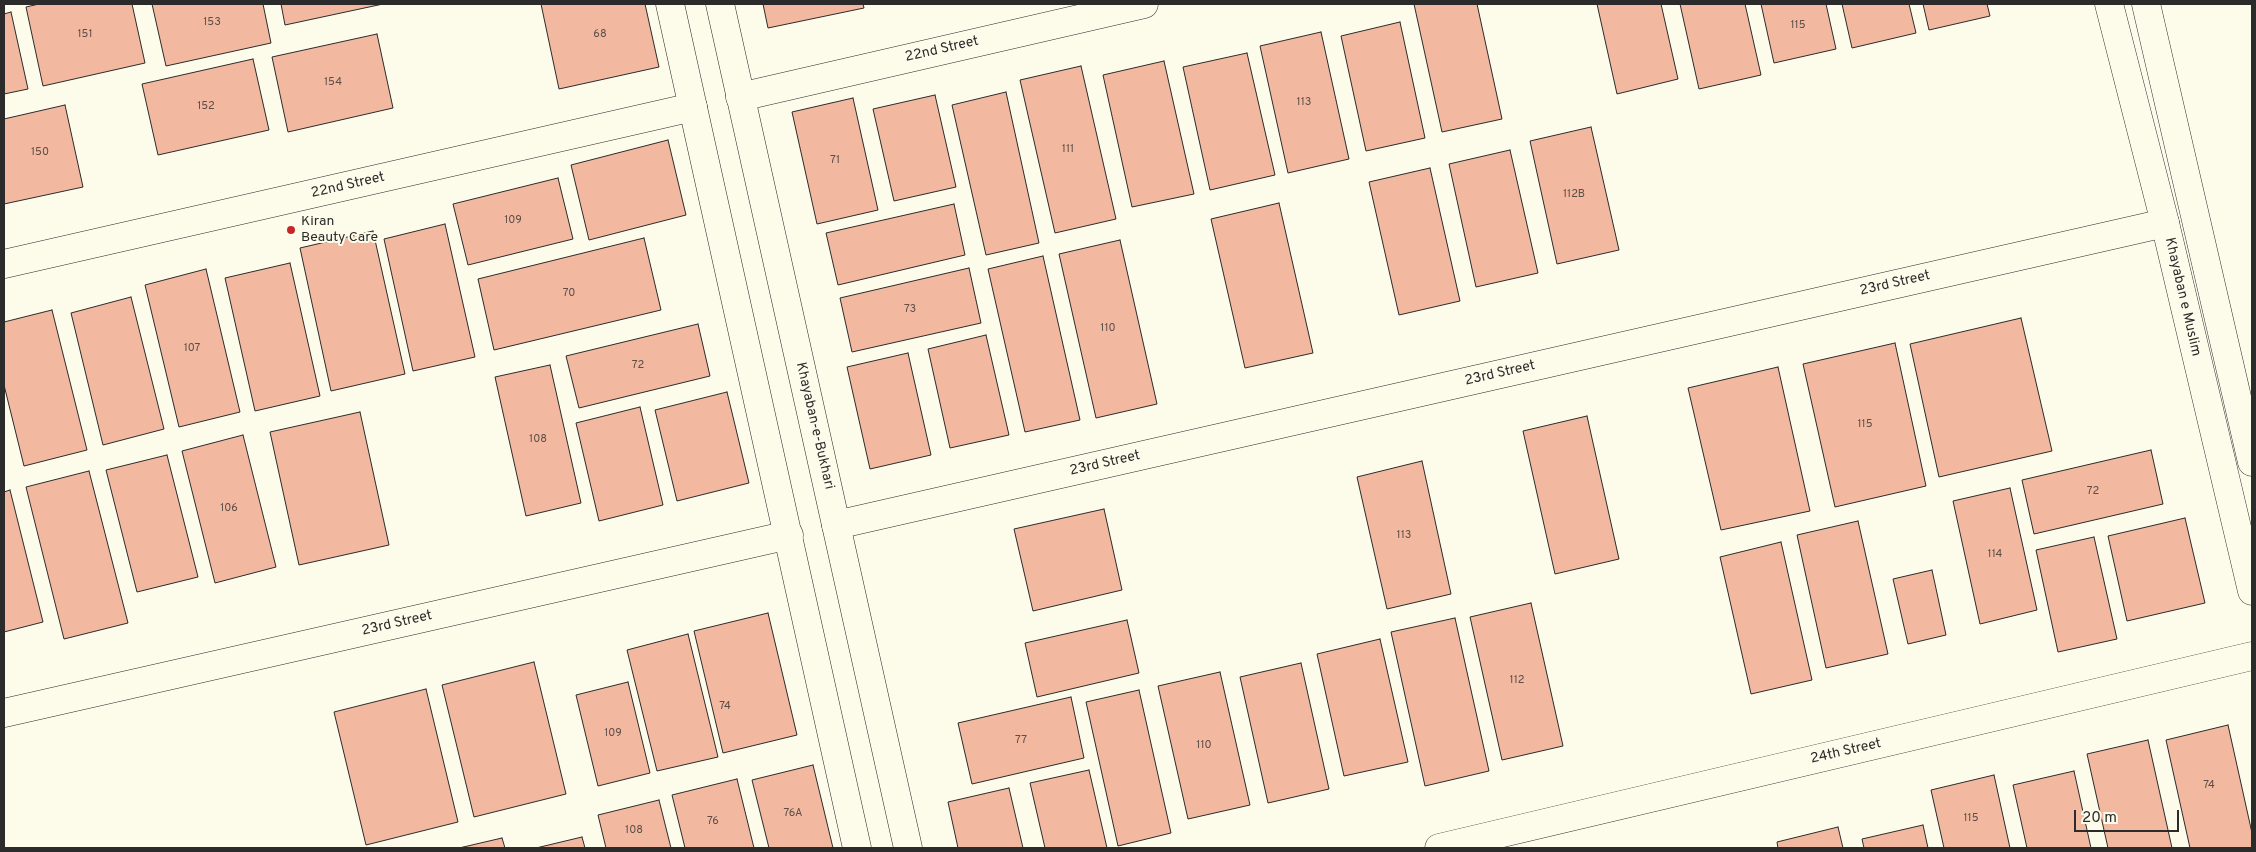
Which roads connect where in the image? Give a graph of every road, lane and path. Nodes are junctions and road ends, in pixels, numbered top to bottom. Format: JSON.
{"nodes":[{"id":1,"x":670,"y":4,"type":"edge"},
{"id":2,"x":720,"y":4,"type":"edge"},
{"id":3,"x":1144,"y":4,"type":"edge"},
{"id":4,"x":2109,"y":4,"type":"edge"},
{"id":5,"x":2146,"y":4,"type":"edge"},
{"id":6,"x":740,"y":97,"type":"junction"},
{"id":7,"x":693,"y":107,"type":"junction"},
{"id":8,"x":2165,"y":223,"type":"junction"},
{"id":9,"x":4,"y":264,"type":"edge"},
{"id":10,"x":2218,"y":445,"type":"junction"},
{"id":11,"x":2249,"y":450,"type":"edge"},
{"id":12,"x":836,"y":525,"type":"junction"},
{"id":13,"x":789,"y":535,"type":"junction"},
{"id":14,"x":2252,"y":592,"type":"edge"},
{"id":15,"x":2252,"y":656,"type":"edge"},
{"id":16,"x":4,"y":713,"type":"edge"},
{"id":17,"x":857,"y":848,"type":"edge"},
{"id":18,"x":908,"y":848,"type":"edge"},
{"id":19,"x":1439,"y":848,"type":"edge"}],
"edges":[{"from":1,"to":7,"type":"street"},
{"from":2,"to":6,"type":"street","name":"Khayaban-e-Bukhari"},
{"from":3,"to":6,"type":"street","name":"22nd Street"},
{"from":4,"to":8,"type":"street","name":"Khayaban e Muslim"},
{"from":5,"to":11,"type":"street"},
{"from":6,"to":12,"type":"street","name":"Khayaban-e-Bukhari"},
{"from":7,"to":9,"type":"street","name":"22nd Street"},
{"from":7,"to":13,"type":"street"},
{"from":8,"to":10,"type":"street","name":"Khayaban e Muslim"},
{"from":8,"to":12,"type":"street","name":"23rd Street"},
{"from":10,"to":11,"type":"street"},
{"from":10,"to":14,"type":"street","name":"Khayaban e Muslim"},
{"from":12,"to":18,"type":"street","name":"Khayaban-e-Bukhari"},
{"from":13,"to":16,"type":"street","name":"23rd Street"},
{"from":13,"to":17,"type":"street"},
{"from":15,"to":19,"type":"street","name":"24th Street"}]}
